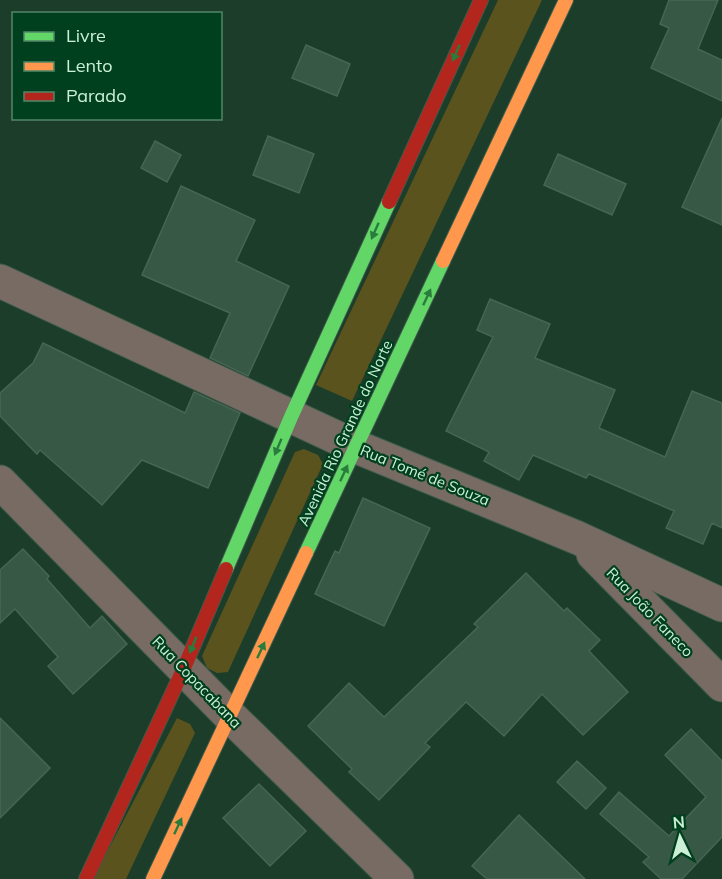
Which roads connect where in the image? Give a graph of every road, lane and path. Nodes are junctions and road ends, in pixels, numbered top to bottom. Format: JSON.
{"nodes":[{"id":1,"x":480,"y":0,"type":"edge"},
{"id":2,"x":566,"y":0,"type":"edge"},
{"id":3,"x":0,"y":281,"type":"edge"},
{"id":4,"x":291,"y":417,"type":"junction"},
{"id":5,"x":357,"y":447,"type":"junction"},
{"id":6,"x":0,"y":482,"type":"edge"},
{"id":7,"x":578,"y":538,"type":"junction"},
{"id":8,"x":722,"y":605,"type":"edge"},
{"id":9,"x":184,"y":668,"type":"junction"},
{"id":10,"x":722,"y":685,"type":"edge"},
{"id":11,"x":230,"y":716,"type":"junction"},
{"id":12,"x":86,"y":879,"type":"edge"},
{"id":13,"x":153,"y":879,"type":"edge"},
{"id":14,"x":397,"y":879,"type":"edge"}],
"edges":[{"from":1,"to":4,"type":"street","one_way":true},
{"from":5,"to":2,"type":"street","name":"Avenida Rio Grande do Norte","one_way":true},
{"from":3,"to":4,"type":"street","name":"Rua Tomé de Souza"},
{"from":4,"to":5,"type":"street","name":"Rua Tomé de Souza"},
{"from":4,"to":9,"type":"street","one_way":true},
{"from":5,"to":7,"type":"street","name":"Rua Tomé de Souza"},
{"from":11,"to":5,"type":"street","name":"Avenida Rio Grande do Norte","one_way":true},
{"from":6,"to":9,"type":"street","name":"Rua Copacabana"},
{"from":7,"to":8,"type":"street","name":"Rua Tomé de Souza"},
{"from":7,"to":10,"type":"street","name":"Rua João Faneco"},
{"from":9,"to":11,"type":"street","name":"Rua Copacabana"},
{"from":9,"to":12,"type":"street"},
{"from":13,"to":11,"type":"street","name":"Avenida Rio Grande do Norte","one_way":true},
{"from":11,"to":14,"type":"street","name":"Rua Copacabana"}]}
